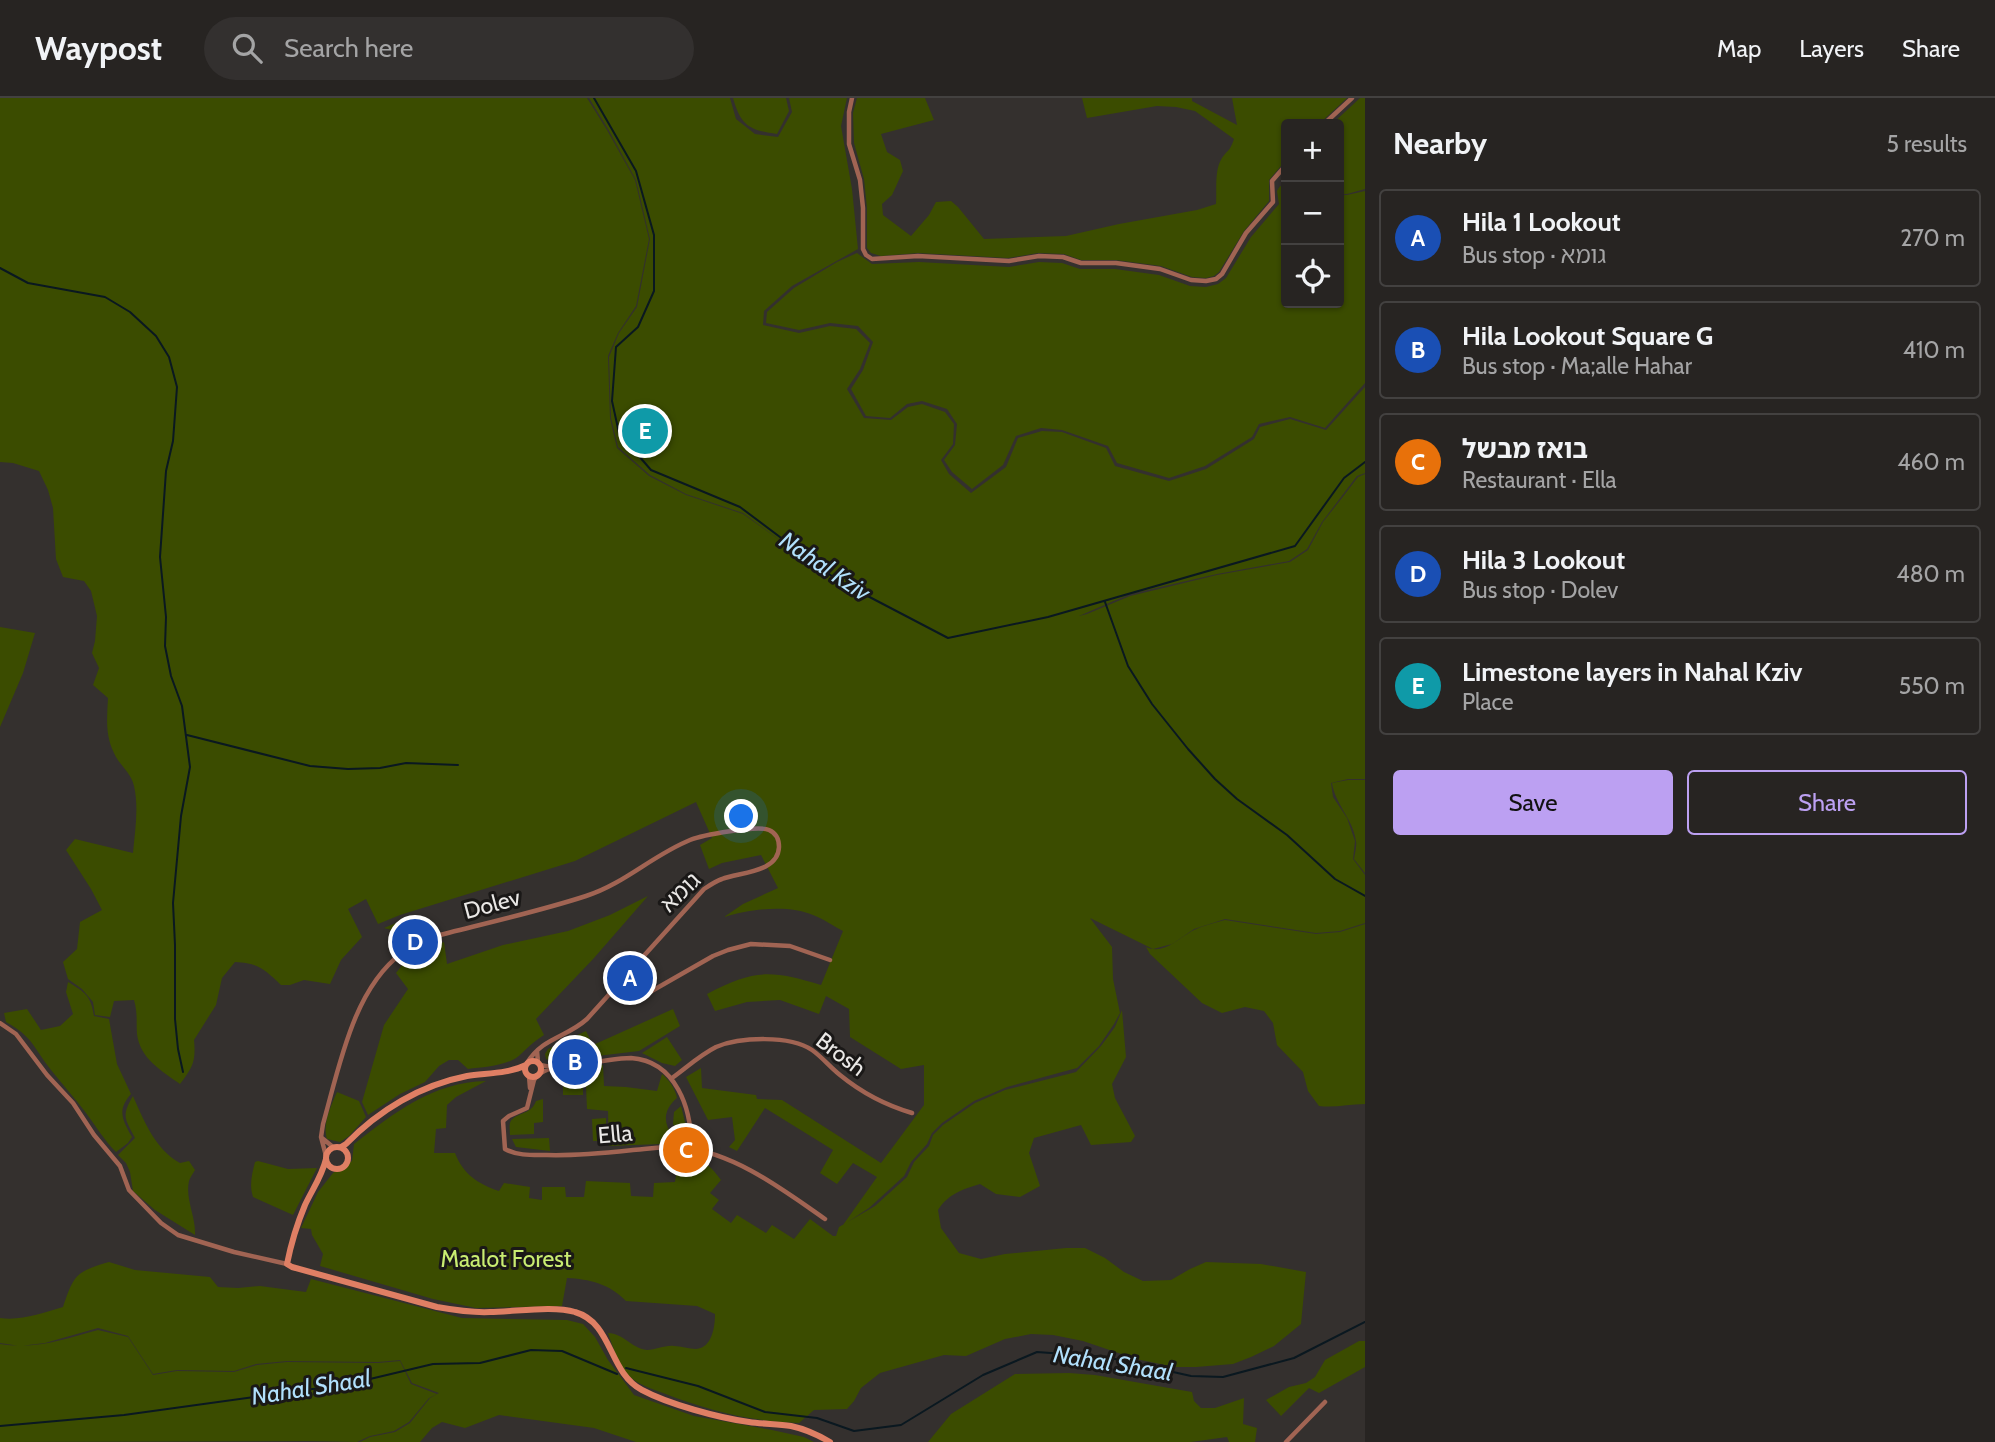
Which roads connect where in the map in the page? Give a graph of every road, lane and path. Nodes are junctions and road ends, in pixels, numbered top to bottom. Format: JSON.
{"nodes":[{"id":1,"x":852,"y":98,"type":"edge"},
{"id":2,"x":1352,"y":98,"type":"edge"},
{"id":3,"x":1329,"y":119,"type":"edge"},
{"id":4,"x":1281,"y":171,"type":"edge"},
{"id":5,"x":778,"y":840,"type":"joint"},
{"id":6,"x":830,"y":960,"type":"dead end"},
{"id":7,"x":613,"y":991,"type":"junction"},
{"id":8,"x":0,"y":1023,"type":"edge"},
{"id":9,"x":539,"y":1047,"type":"junction"},
{"id":10,"x":539,"y":1063,"type":"junction"},
{"id":11,"x":526,"y":1064,"type":"junction"},
{"id":12,"x":555,"y":1067,"type":"junction"},
{"id":13,"x":507,"y":1071,"type":"junction"},
{"id":14,"x":533,"y":1075,"type":"junction"},
{"id":15,"x":672,"y":1078,"type":"junction"},
{"id":16,"x":912,"y":1113,"type":"dead end"},
{"id":17,"x":321,"y":1138,"type":"junction"},
{"id":18,"x":352,"y":1138,"type":"junction"},
{"id":19,"x":337,"y":1147,"type":"junction"},
{"id":20,"x":691,"y":1148,"type":"junction"},
{"id":21,"x":348,"y":1155,"type":"junction"},
{"id":22,"x":326,"y":1157,"type":"junction"},
{"id":23,"x":337,"y":1169,"type":"junction"},
{"id":24,"x":321,"y":1177,"type":"junction"},
{"id":25,"x":825,"y":1219,"type":"dead end"},
{"id":26,"x":287,"y":1264,"type":"junction"},
{"id":27,"x":1325,"y":1402,"type":"dead end"},
{"id":28,"x":830,"y":1442,"type":"edge"},
{"id":29,"x":1286,"y":1442,"type":"edge"}],
"edges":[{"from":1,"to":4,"type":"street"},
{"from":2,"to":3,"type":"street"},
{"from":5,"to":7,"type":"street","name":"גומא"},
{"from":5,"to":17,"type":"street","name":"Dolev"},
{"from":6,"to":7,"type":"street"},
{"from":7,"to":9,"type":"street","name":"גומא"},
{"from":8,"to":26,"type":"street"},
{"from":9,"to":10,"type":"street"},
{"from":9,"to":11,"type":"street"},
{"from":10,"to":11,"type":"main road"},
{"from":10,"to":12,"type":"street"},
{"from":10,"to":14,"type":"main road"},
{"from":11,"to":13,"type":"main road"},
{"from":11,"to":14,"type":"main road"},
{"from":12,"to":14,"type":"street"},
{"from":12,"to":15,"type":"street"},
{"from":13,"to":14,"type":"main road"},
{"from":13,"to":18,"type":"main road"},
{"from":14,"to":20,"type":"street","name":"Ella"},
{"from":15,"to":16,"type":"street","name":"Brosh"},
{"from":15,"to":20,"type":"street"},
{"from":17,"to":19,"type":"street"},
{"from":17,"to":22,"type":"street"},
{"from":18,"to":19,"type":"main road"},
{"from":18,"to":21,"type":"main road"},
{"from":19,"to":21,"type":"main road"},
{"from":19,"to":22,"type":"main road"},
{"from":20,"to":25,"type":"street","name":"Ella"},
{"from":21,"to":23,"type":"main road"},
{"from":22,"to":23,"type":"main road"},
{"from":22,"to":24,"type":"main road"},
{"from":23,"to":24,"type":"main road"},
{"from":24,"to":26,"type":"main road"},
{"from":26,"to":28,"type":"main road"},
{"from":27,"to":29,"type":"street"}]}
